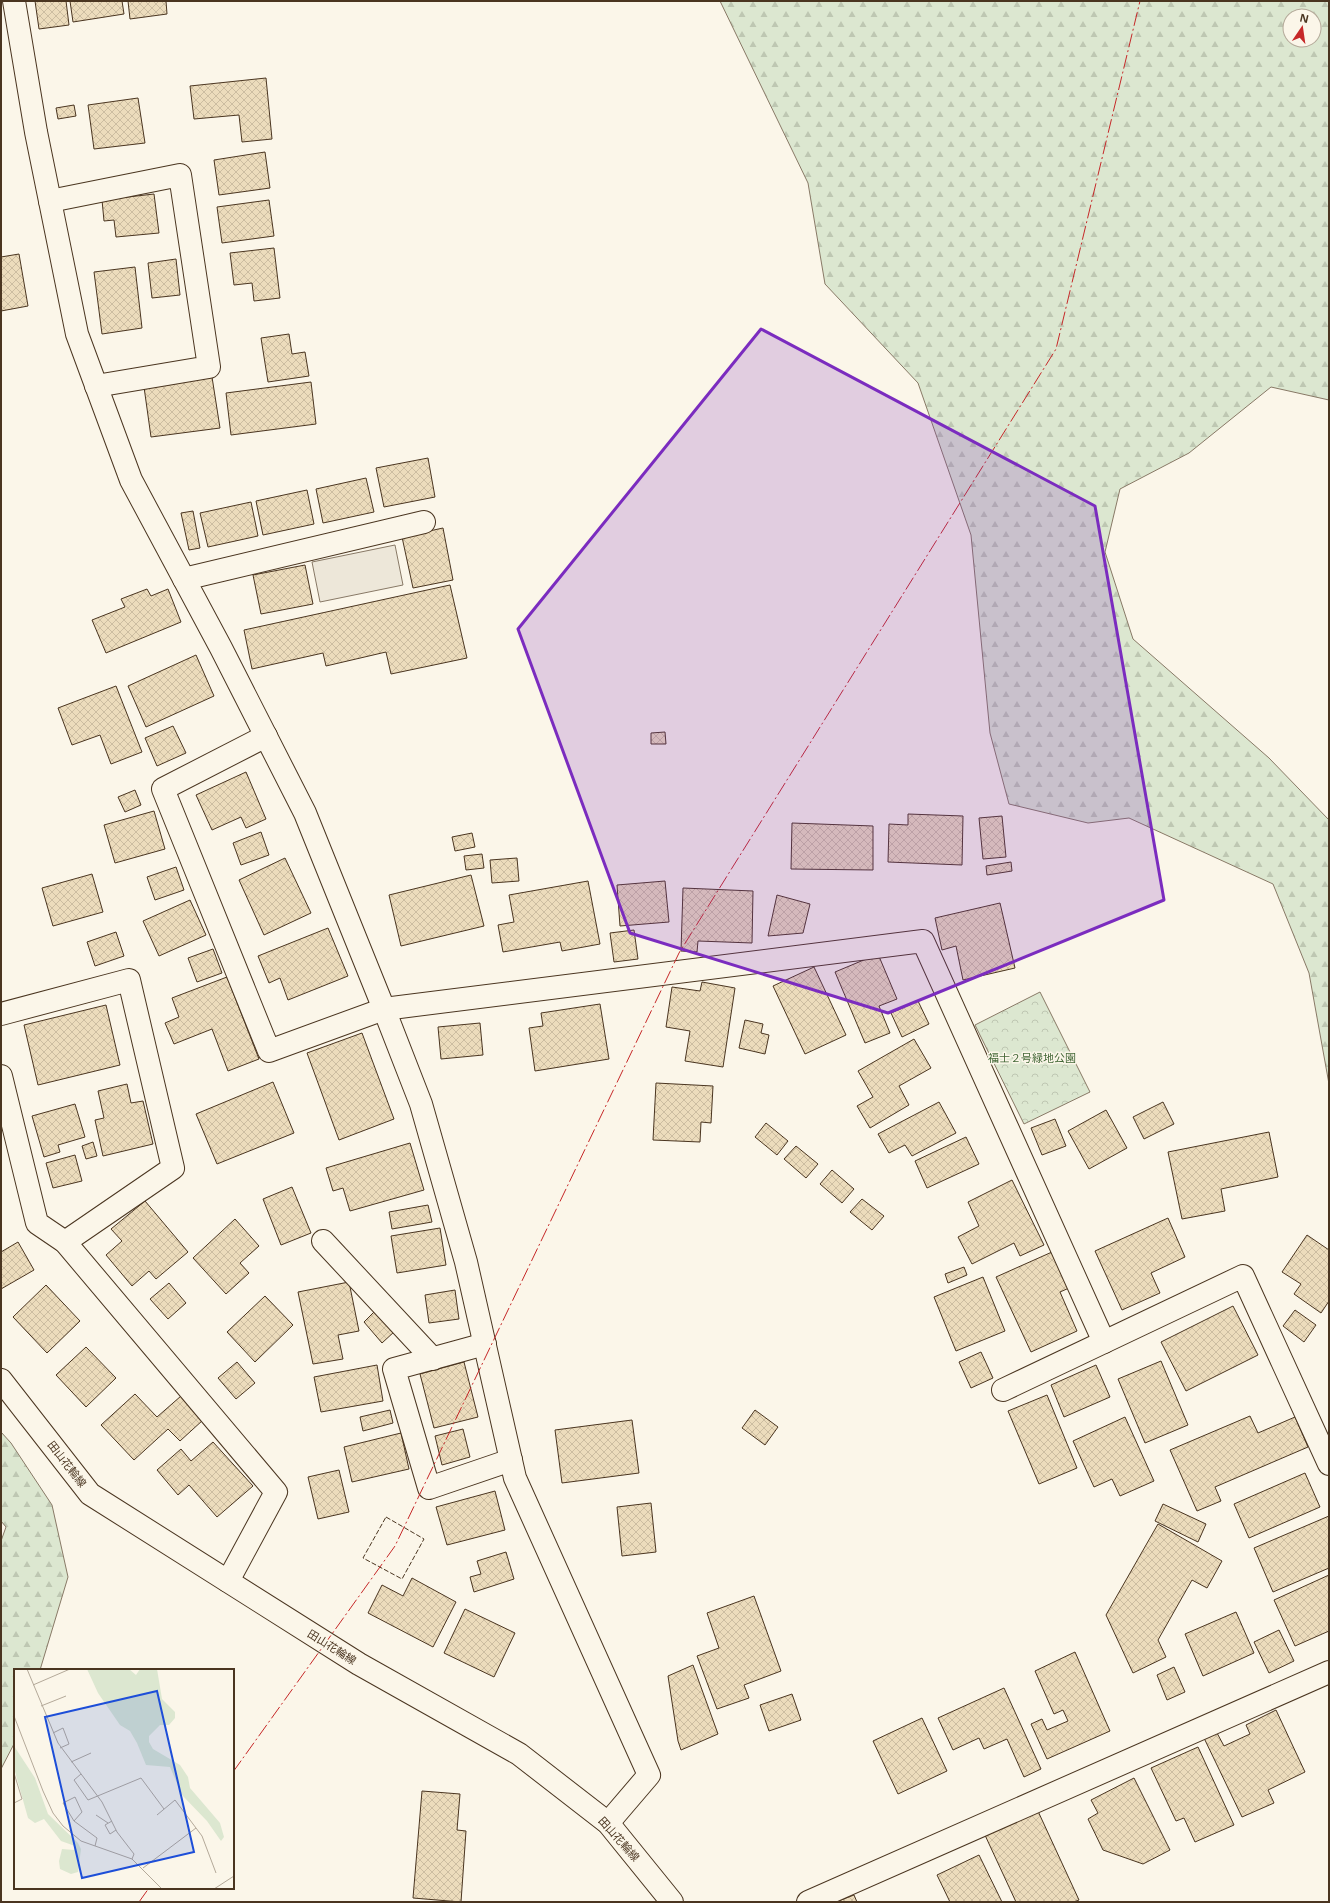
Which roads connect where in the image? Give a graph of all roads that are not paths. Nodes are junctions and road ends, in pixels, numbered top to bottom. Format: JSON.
{"nodes":[{"id":1,"x":14,"y":1,"type":"edge"},
{"id":2,"x":50,"y":201,"type":"junction"},
{"id":3,"x":96,"y":386,"type":"junction"},
{"id":4,"x":424,"y":522,"type":"dead end"},
{"id":5,"x":184,"y":579,"type":"junction"},
{"id":6,"x":266,"y":736,"type":"junction"},
{"id":7,"x":384,"y":1008,"type":"junction"},
{"id":8,"x":1,"y":1014,"type":"edge"},
{"id":9,"x":1,"y":1076,"type":"edge"},
{"id":10,"x":323,"y":1241,"type":"dead end"},
{"id":11,"x":65,"y":1242,"type":"junction"},
{"id":12,"x":1104,"y":1342,"type":"junction"},
{"id":13,"x":485,"y":1344,"type":"junction"},
{"id":14,"x":433,"y":1359,"type":"junction"},
{"id":15,"x":1,"y":1380,"type":"edge"},
{"id":16,"x":1003,"y":1390,"type":"dead end"},
{"id":17,"x":511,"y":1460,"type":"junction"},
{"id":18,"x":1329,"y":1464,"type":"edge"},
{"id":19,"x":228,"y":1581,"type":"junction"},
{"id":20,"x":1329,"y":1672,"type":"edge"},
{"id":21,"x":608,"y":1823,"type":"junction"},
{"id":22,"x":672,"y":1902,"type":"edge"},
{"id":23,"x":808,"y":1902,"type":"edge"}],
"edges":[{"from":1,"to":2,"type":"street"},
{"from":2,"to":3,"type":"street"},
{"from":2,"to":3,"type":"street"},
{"from":3,"to":5,"type":"street"},
{"from":4,"to":5,"type":"street"},
{"from":5,"to":6,"type":"street"},
{"from":6,"to":7,"type":"street"},
{"from":6,"to":7,"type":"street"},
{"from":7,"to":12,"type":"street"},
{"from":7,"to":13,"type":"street"},
{"from":8,"to":11,"type":"street"},
{"from":9,"to":11,"type":"street"},
{"from":10,"to":14,"type":"street"},
{"from":11,"to":19,"type":"street"},
{"from":12,"to":16,"type":"street"},
{"from":12,"to":18,"type":"street"},
{"from":13,"to":14,"type":"street"},
{"from":13,"to":17,"type":"street"},
{"from":14,"to":17,"type":"street"},
{"from":15,"to":19,"type":"street","name":"田山花輪線"},
{"from":17,"to":21,"type":"street"},
{"from":19,"to":21,"type":"street","name":"田山花輪線"},
{"from":20,"to":23,"type":"street"},
{"from":21,"to":22,"type":"street","name":"田山花輪線"}]}
